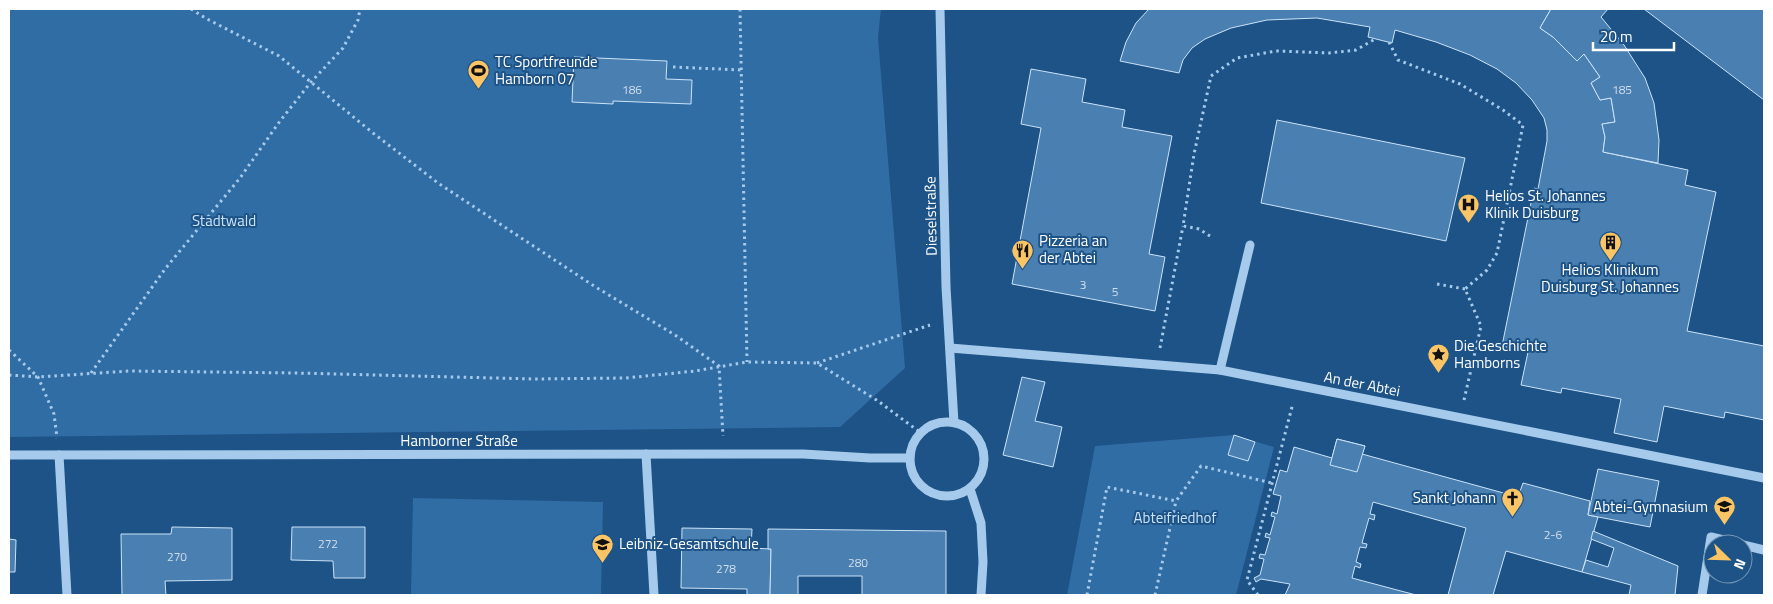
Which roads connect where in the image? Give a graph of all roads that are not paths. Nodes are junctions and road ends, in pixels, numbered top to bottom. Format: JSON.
{"nodes":[{"id":1,"x":940,"y":9,"type":"edge"},
{"id":2,"x":1250,"y":245,"type":"dead end"},
{"id":3,"x":950,"y":348,"type":"junction"},
{"id":4,"x":1220,"y":370,"type":"junction"},
{"id":5,"x":954,"y":423,"type":"junction"},
{"id":6,"x":646,"y":454,"type":"junction"},
{"id":7,"x":9,"y":455,"type":"edge"},
{"id":8,"x":58,"y":455,"type":"junction"},
{"id":9,"x":910,"y":458,"type":"junction"},
{"id":10,"x":1764,"y":478,"type":"edge"},
{"id":11,"x":970,"y":489,"type":"junction"},
{"id":12,"x":67,"y":595,"type":"edge"},
{"id":13,"x":654,"y":595,"type":"edge"},
{"id":14,"x":981,"y":595,"type":"edge"}],
"edges":[{"from":1,"to":3,"type":"street","name":"Dieselstraße"},
{"from":2,"to":4,"type":"street"},
{"from":3,"to":4,"type":"street","name":"An der Abtei"},
{"from":3,"to":5,"type":"street","name":"Dieselstraße"},
{"from":4,"to":10,"type":"street","name":"An der Abtei"},
{"from":5,"to":9,"type":"street"},
{"from":5,"to":11,"type":"street"},
{"from":6,"to":8,"type":"street","name":"Hamborner Straße"},
{"from":6,"to":9,"type":"street","name":"Hamborner Straße"},
{"from":6,"to":13,"type":"street"},
{"from":7,"to":8,"type":"street","name":"Hamborner Straße"},
{"from":8,"to":12,"type":"street"},
{"from":9,"to":11,"type":"street"},
{"from":11,"to":14,"type":"street"}]}
